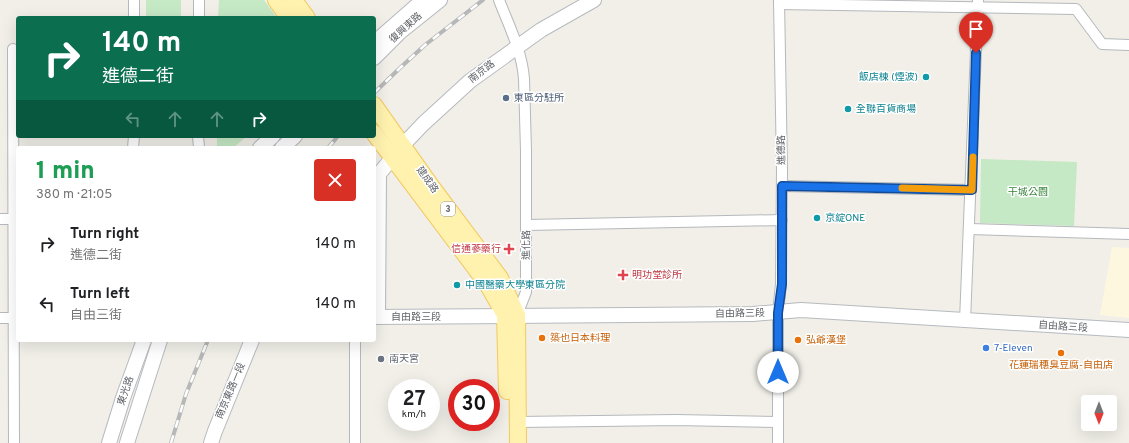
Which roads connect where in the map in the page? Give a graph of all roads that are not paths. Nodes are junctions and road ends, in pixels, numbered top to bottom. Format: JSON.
{"nodes":[{"id":1,"x":134,"y":0,"type":"edge"},
{"id":2,"x":199,"y":0,"type":"edge"},
{"id":3,"x":276,"y":0,"type":"edge"},
{"id":4,"x":294,"y":0,"type":"edge"},
{"id":5,"x":423,"y":0,"type":"edge"},
{"id":6,"x":440,"y":0,"type":"edge"},
{"id":7,"x":499,"y":0,"type":"edge"},
{"id":8,"x":594,"y":0,"type":"edge"},
{"id":9,"x":779,"y":2,"type":"edge"},
{"id":10,"x":978,"y":4,"type":"edge"},
{"id":11,"x":134,"y":16,"type":"edge"},
{"id":12,"x":198,"y":16,"type":"edge"},
{"id":13,"x":288,"y":16,"type":"edge"},
{"id":14,"x":306,"y":16,"type":"edge"},
{"id":15,"x":376,"y":41,"type":"edge"},
{"id":16,"x":1129,"y":45,"type":"edge"},
{"id":17,"x":518,"y":46,"type":"junction"},
{"id":18,"x":13,"y":49,"type":"dead end"},
{"id":19,"x":376,"y":56,"type":"edge"},
{"id":20,"x":376,"y":108,"type":"edge"},
{"id":21,"x":271,"y":138,"type":"edge"},
{"id":22,"x":293,"y":138,"type":"edge"},
{"id":23,"x":375,"y":138,"type":"edge"},
{"id":24,"x":403,"y":145,"type":"junction"},
{"id":25,"x":262,"y":146,"type":"edge"},
{"id":26,"x":284,"y":146,"type":"edge"},
{"id":27,"x":383,"y":168,"type":"edge"},
{"id":28,"x":782,"y":186,"type":"junction"},
{"id":29,"x":972,"y":190,"type":"junction"},
{"id":30,"x":0,"y":219,"type":"edge"},
{"id":31,"x":16,"y":219,"type":"edge"},
{"id":32,"x":782,"y":220,"type":"junction"},
{"id":33,"x":527,"y":225,"type":"junction"},
{"id":34,"x":970,"y":229,"type":"junction"},
{"id":35,"x":1129,"y":234,"type":"edge"},
{"id":36,"x":778,"y":313,"type":"junction"},
{"id":37,"x":511,"y":315,"type":"junction"},
{"id":38,"x":377,"y":317,"type":"edge"},
{"id":39,"x":0,"y":318,"type":"edge"},
{"id":40,"x":16,"y":318,"type":"edge"},
{"id":41,"x":966,"y":321,"type":"junction"},
{"id":42,"x":1129,"y":330,"type":"edge"},
{"id":43,"x":143,"y":342,"type":"edge"},
{"id":44,"x":159,"y":342,"type":"edge"},
{"id":45,"x":251,"y":342,"type":"edge"},
{"id":46,"x":355,"y":342,"type":"edge"},
{"id":47,"x":518,"y":422,"type":"junction"},
{"id":48,"x":778,"y":422,"type":"junction"},
{"id":49,"x":14,"y":443,"type":"edge"},
{"id":50,"x":109,"y":443,"type":"edge"},
{"id":51,"x":127,"y":443,"type":"edge"},
{"id":52,"x":211,"y":443,"type":"edge"},
{"id":53,"x":355,"y":443,"type":"edge"},
{"id":54,"x":508,"y":443,"type":"edge"},
{"id":55,"x":518,"y":443,"type":"edge"},
{"id":56,"x":778,"y":443,"type":"edge"}],
"edges":[{"from":1,"to":11,"type":"street"},
{"from":2,"to":12,"type":"street"},
{"from":3,"to":13,"type":"main road"},
{"from":4,"to":14,"type":"main road"},
{"from":5,"to":15,"type":"street","name":"復興東路"},
{"from":6,"to":19,"type":"street","name":"復興東路"},
{"from":7,"to":17,"type":"street","name":"進化路"},
{"from":8,"to":17,"type":"street","name":"南京路"},
{"from":9,"to":10,"type":"street"},
{"from":9,"to":28,"type":"street","name":"進德路"},
{"from":10,"to":16,"type":"street"},
{"from":10,"to":29,"type":"street"},
{"from":17,"to":24,"type":"street","name":"南京路"},
{"from":17,"to":33,"type":"street","name":"進化路"},
{"from":18,"to":31,"type":"street"},
{"from":20,"to":24,"type":"main road","name":"建成路","number":"3"},
{"from":21,"to":25,"type":"street"},
{"from":22,"to":26,"type":"street"},
{"from":23,"to":27,"type":"main road","name":"建成路","number":"3"},
{"from":24,"to":27,"type":"street","name":"南京路"},
{"from":24,"to":37,"type":"main road","name":"建成路","number":"3"},
{"from":27,"to":37,"type":"main road","name":"建成路","number":"3"},
{"from":27,"to":38,"type":"street"},
{"from":28,"to":29,"type":"street"},
{"from":28,"to":32,"type":"street","name":"進德路"},
{"from":29,"to":34,"type":"street"},
{"from":30,"to":31,"type":"street"},
{"from":31,"to":40,"type":"street"},
{"from":32,"to":33,"type":"street"},
{"from":32,"to":36,"type":"street","name":"進德路"},
{"from":33,"to":37,"type":"street","name":"進化路"},
{"from":34,"to":35,"type":"street"},
{"from":34,"to":41,"type":"street"},
{"from":36,"to":37,"type":"street","name":"自由路三段"},
{"from":36,"to":41,"type":"street","name":"自由路三段"},
{"from":36,"to":48,"type":"street","name":"進德路"},
{"from":37,"to":38,"type":"street","name":"自由路三段"},
{"from":37,"to":47,"type":"main road","name":"進化路","number":"3"},
{"from":37,"to":54,"type":"main road","name":"進化路","number":"3"},
{"from":39,"to":40,"type":"street"},
{"from":40,"to":49,"type":"street"},
{"from":41,"to":42,"type":"street","name":"自由路三段"},
{"from":43,"to":50,"type":"street","name":"東光路"},
{"from":44,"to":51,"type":"street","name":"東光路"},
{"from":45,"to":52,"type":"street","name":"南京東路一段"},
{"from":46,"to":53,"type":"street"},
{"from":47,"to":48,"type":"street"},
{"from":47,"to":55,"type":"main road","name":"進化路","number":"3"},
{"from":48,"to":56,"type":"street","name":"進德路"}]}
